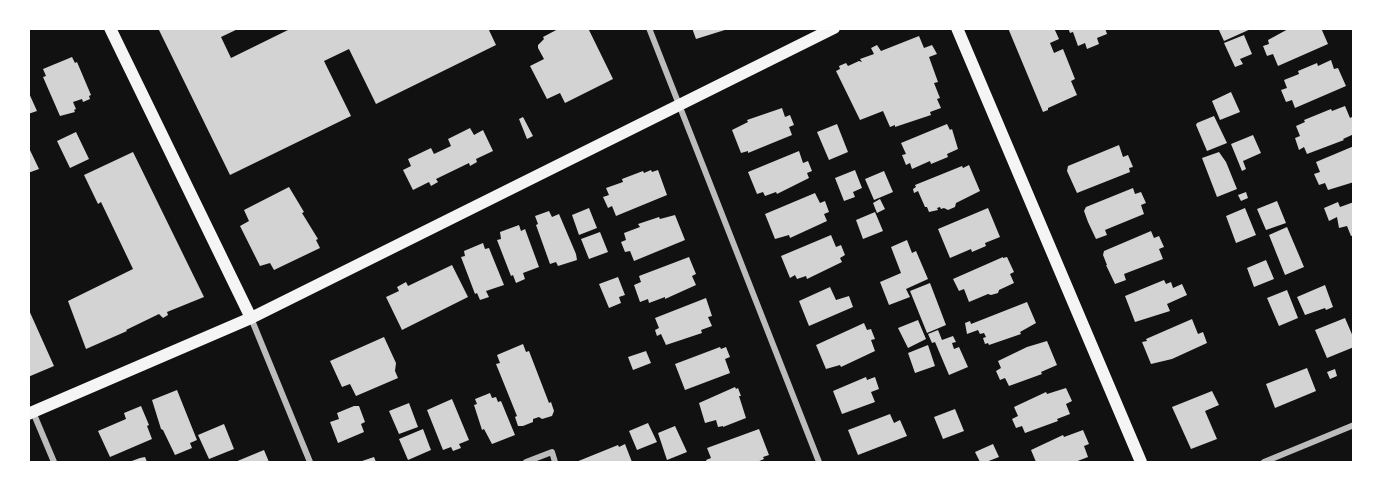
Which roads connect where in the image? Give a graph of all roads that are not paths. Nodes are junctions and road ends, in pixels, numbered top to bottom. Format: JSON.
{"nodes":[{"id":1,"x":110,"y":28,"type":"edge"},
{"id":2,"x":649,"y":28,"type":"edge"},
{"id":3,"x":834,"y":28,"type":"edge"},
{"id":4,"x":957,"y":28,"type":"edge"},
{"id":5,"x":680,"y":105,"type":"junction"},
{"id":6,"x":251,"y":318,"type":"junction"},
{"id":7,"x":31,"y":413,"type":"edge"},
{"id":8,"x":1353,"y":425,"type":"edge"},
{"id":9,"x":54,"y":462,"type":"edge"},
{"id":10,"x":310,"y":462,"type":"edge"},
{"id":11,"x":526,"y":462,"type":"edge"},
{"id":12,"x":555,"y":462,"type":"edge"},
{"id":13,"x":819,"y":462,"type":"edge"},
{"id":14,"x":1141,"y":462,"type":"edge"},
{"id":15,"x":1264,"y":462,"type":"edge"}],
"edges":[{"from":1,"to":6,"type":"main road"},
{"from":2,"to":5,"type":"street"},
{"from":3,"to":5,"type":"main road"},
{"from":4,"to":14,"type":"main road"},
{"from":5,"to":6,"type":"main road"},
{"from":5,"to":13,"type":"street"},
{"from":6,"to":7,"type":"main road"},
{"from":6,"to":10,"type":"street"},
{"from":7,"to":9,"type":"street"},
{"from":8,"to":15,"type":"street"},
{"from":11,"to":12,"type":"street"}]}
